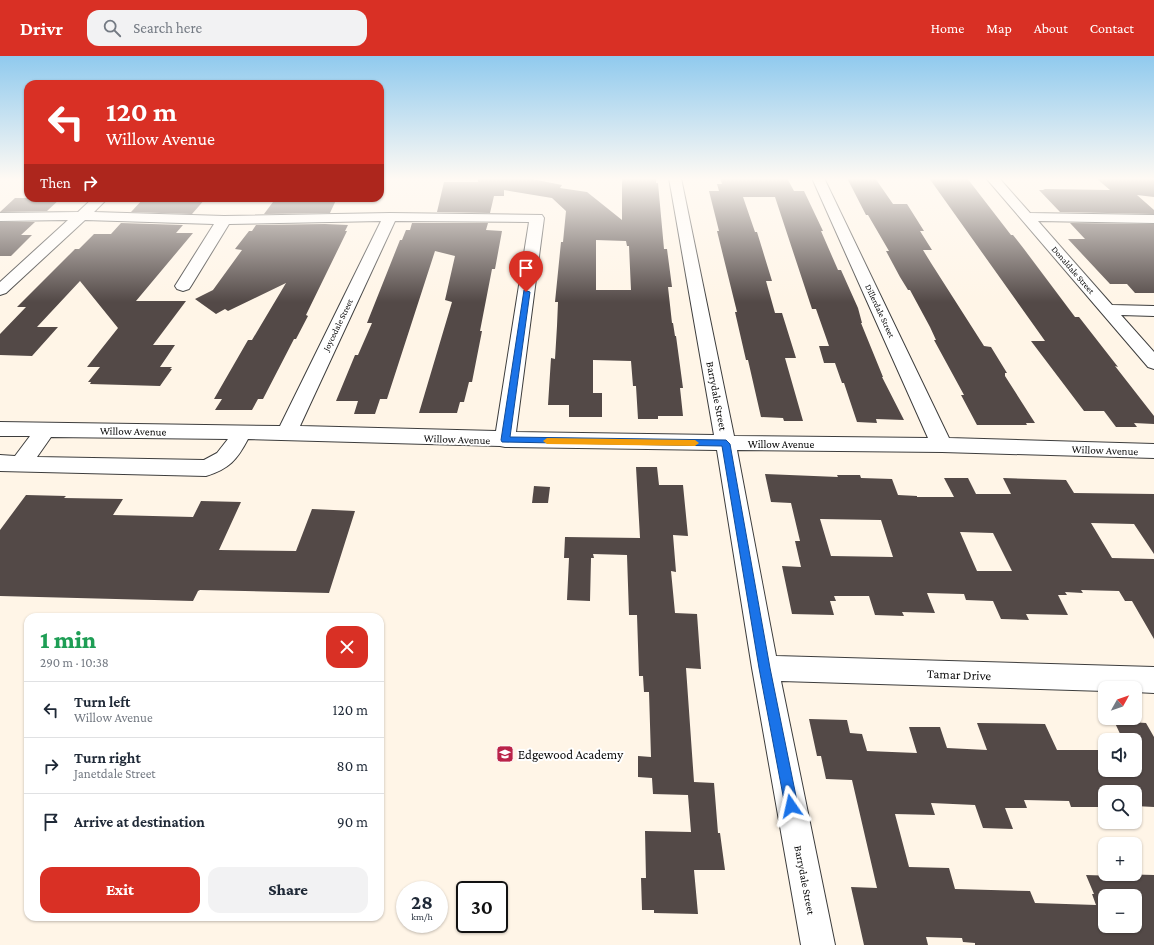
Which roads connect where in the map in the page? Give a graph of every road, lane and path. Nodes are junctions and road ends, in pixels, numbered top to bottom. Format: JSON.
{"nodes":[{"id":1,"x":78,"y":219,"type":"edge"},
{"id":2,"x":206,"y":219,"type":"edge"},
{"id":3,"x":252,"y":219,"type":"edge"},
{"id":4,"x":389,"y":219,"type":"edge"},
{"id":5,"x":537,"y":219,"type":"edge"},
{"id":6,"x":683,"y":219,"type":"edge"},
{"id":7,"x":837,"y":219,"type":"edge"},
{"id":8,"x":1029,"y":219,"type":"edge"},
{"id":9,"x":224,"y":220,"type":"junction"},
{"id":10,"x":183,"y":286,"type":"dead end"},
{"id":11,"x":0,"y":290,"type":"edge"},
{"id":12,"x":1108,"y":310,"type":"junction"},
{"id":13,"x":1154,"y":311,"type":"edge"},
{"id":14,"x":1154,"y":363,"type":"edge"},
{"id":15,"x":0,"y":429,"type":"edge"},
{"id":16,"x":45,"y":430,"type":"junction"},
{"id":17,"x":242,"y":432,"type":"junction"},
{"id":18,"x":286,"y":434,"type":"junction"},
{"id":19,"x":505,"y":440,"type":"junction"},
{"id":20,"x":726,"y":444,"type":"junction"},
{"id":21,"x":942,"y":445,"type":"junction"},
{"id":22,"x":1154,"y":451,"type":"edge"},
{"id":23,"x":0,"y":464,"type":"edge"},
{"id":24,"x":21,"y":464,"type":"junction"},
{"id":25,"x":765,"y":668,"type":"junction"},
{"id":26,"x":1154,"y":680,"type":"edge"},
{"id":27,"x":818,"y":945,"type":"edge"}],
"edges":[{"from":1,"to":11,"type":"street"},
{"from":2,"to":9,"type":"street"},
{"from":3,"to":9,"type":"street"},
{"from":4,"to":18,"type":"street","name":"Joycedale Street"},
{"from":5,"to":19,"type":"street"},
{"from":6,"to":20,"type":"street","name":"Barrydale Street"},
{"from":7,"to":21,"type":"street","name":"Dillerdale Street"},
{"from":8,"to":12,"type":"street","name":"Donaldale Street"},
{"from":9,"to":10,"type":"street"},
{"from":12,"to":13,"type":"street"},
{"from":12,"to":14,"type":"street","name":"Donaldale Street"},
{"from":15,"to":16,"type":"street","name":"Willow Avenue"},
{"from":16,"to":17,"type":"street","name":"Willow Avenue"},
{"from":16,"to":24,"type":"street"},
{"from":17,"to":18,"type":"street","name":"Willow Avenue"},
{"from":17,"to":24,"type":"street"},
{"from":18,"to":19,"type":"street","name":"Willow Avenue"},
{"from":19,"to":20,"type":"street","name":"Willow Avenue"},
{"from":20,"to":21,"type":"street","name":"Willow Avenue"},
{"from":20,"to":25,"type":"street","name":"Barrydale Street"},
{"from":21,"to":22,"type":"street","name":"Willow Avenue"},
{"from":23,"to":24,"type":"street"},
{"from":25,"to":26,"type":"street","name":"Tamar Drive"},
{"from":25,"to":27,"type":"street","name":"Barrydale Street"}]}
